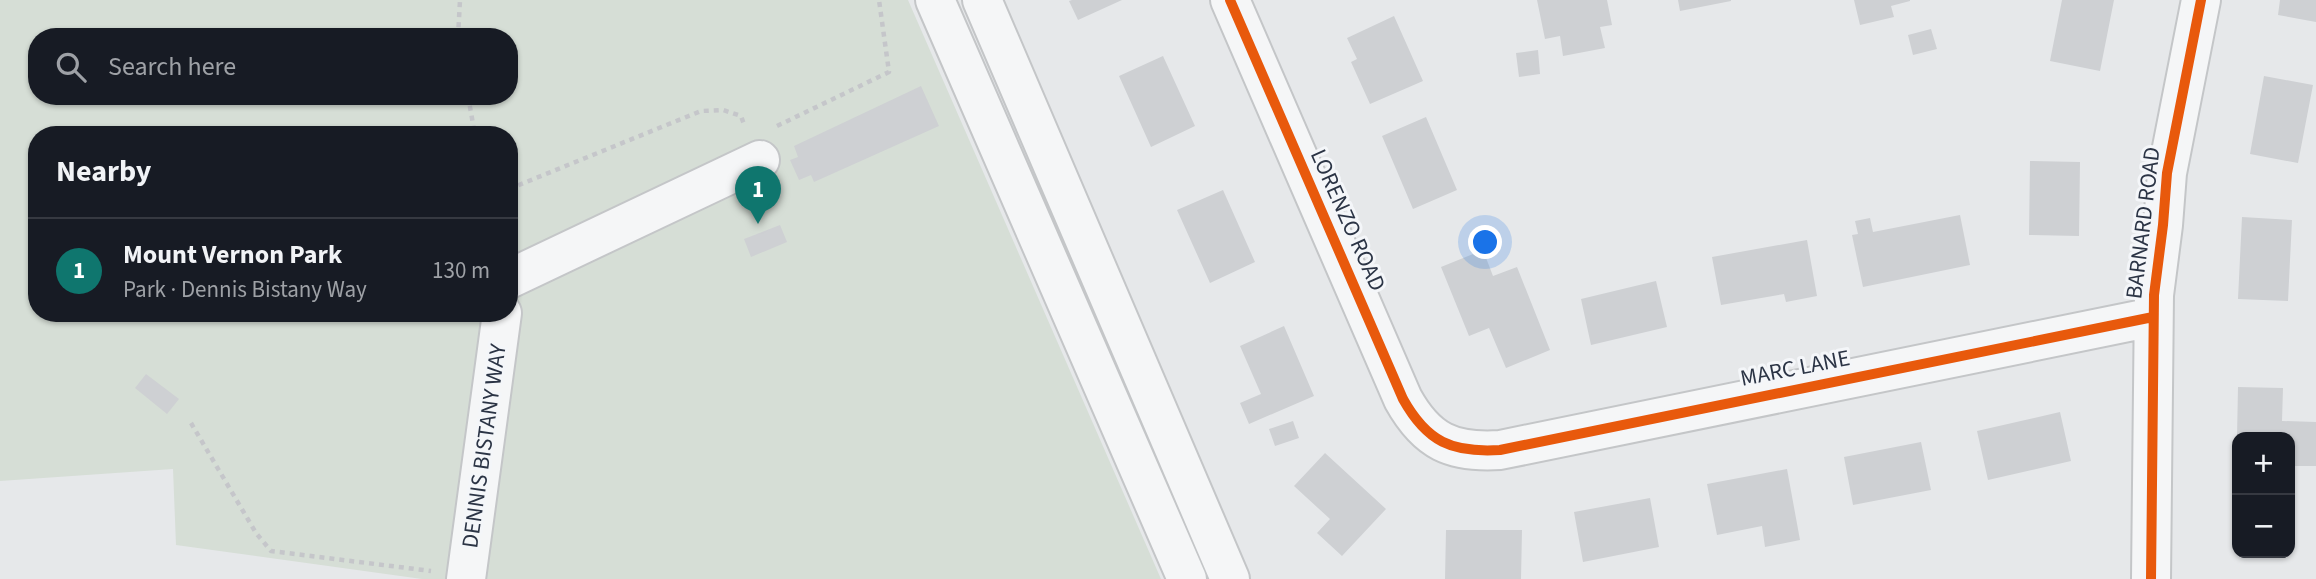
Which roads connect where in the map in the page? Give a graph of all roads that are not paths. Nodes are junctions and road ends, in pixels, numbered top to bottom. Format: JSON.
{"nodes":[{"id":1,"x":935,"y":0,"type":"edge"},
{"id":2,"x":982,"y":0,"type":"edge"},
{"id":3,"x":1230,"y":0,"type":"edge"},
{"id":4,"x":2201,"y":0,"type":"edge"},
{"id":5,"x":755,"y":149,"type":"road end"},
{"id":6,"x":518,"y":274,"type":"edge"},
{"id":7,"x":2153,"y":317,"type":"junction"},
{"id":8,"x":501,"y":322,"type":"edge"},
{"id":9,"x":1444,"y":444,"type":"joint"},
{"id":10,"x":466,"y":577,"type":"edge"},
{"id":11,"x":1188,"y":579,"type":"edge"},
{"id":12,"x":1230,"y":579,"type":"edge"},
{"id":13,"x":2151,"y":579,"type":"edge"}],
"edges":[{"from":1,"to":11,"type":"street"},
{"from":2,"to":12,"type":"street"},
{"from":3,"to":9,"type":"street","name":"LORENZO ROAD"},
{"from":4,"to":7,"type":"street","name":"BARNARD ROAD"},
{"from":5,"to":6,"type":"street"},
{"from":7,"to":9,"type":"street","name":"MARC LANE"},
{"from":7,"to":13,"type":"street","name":"BARNARD ROAD"},
{"from":8,"to":10,"type":"street","name":"DENNIS BISTANY WAY"}]}
